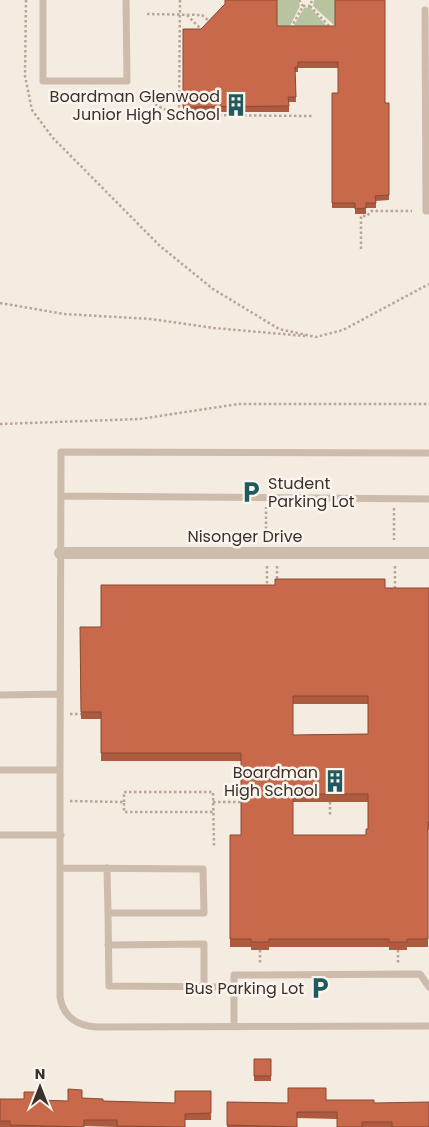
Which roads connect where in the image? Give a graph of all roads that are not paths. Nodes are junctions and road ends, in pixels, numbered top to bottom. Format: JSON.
{"nodes":[{"id":1,"x":43,"y":0,"type":"edge"},
{"id":2,"x":126,"y":0,"type":"edge"},
{"id":3,"x":425,"y":10,"type":"dead end"},
{"id":4,"x":429,"y":211,"type":"edge"},
{"id":5,"x":429,"y":453,"type":"edge"},
{"id":6,"x":61,"y":496,"type":"junction"},
{"id":7,"x":429,"y":500,"type":"edge"},
{"id":8,"x":60,"y":552,"type":"junction"},
{"id":9,"x":429,"y":553,"type":"edge"},
{"id":10,"x":60,"y":694,"type":"junction"},
{"id":11,"x":0,"y":695,"type":"edge"},
{"id":12,"x":0,"y":770,"type":"edge"},
{"id":13,"x":60,"y":770,"type":"junction"},
{"id":14,"x":0,"y":835,"type":"edge"},
{"id":15,"x":61,"y":835,"type":"junction"},
{"id":16,"x":61,"y":868,"type":"junction"},
{"id":17,"x":108,"y":868,"type":"junction"},
{"id":18,"x":108,"y":913,"type":"junction"},
{"id":19,"x":108,"y":945,"type":"junction"},
{"id":20,"x":429,"y":986,"type":"edge"},
{"id":21,"x":204,"y":987,"type":"junction"},
{"id":22,"x":234,"y":987,"type":"junction"},
{"id":23,"x":429,"y":1026,"type":"edge"},
{"id":24,"x":234,"y":1027,"type":"junction"}],
"edges":[{"from":1,"to":2,"type":"lane"},
{"from":3,"to":4,"type":"lane"},
{"from":5,"to":6,"type":"lane"},
{"from":6,"to":7,"type":"lane"},
{"from":6,"to":8,"type":"lane"},
{"from":8,"to":9,"type":"street","name":"Nisonger Drive"},
{"from":8,"to":10,"type":"lane"},
{"from":10,"to":11,"type":"lane"},
{"from":10,"to":13,"type":"lane"},
{"from":12,"to":13,"type":"lane"},
{"from":13,"to":15,"type":"lane"},
{"from":14,"to":15,"type":"lane"},
{"from":15,"to":16,"type":"lane"},
{"from":16,"to":17,"type":"lane"},
{"from":16,"to":24,"type":"lane"},
{"from":17,"to":18,"type":"lane"},
{"from":17,"to":18,"type":"lane"},
{"from":18,"to":19,"type":"lane"},
{"from":19,"to":21,"type":"lane"},
{"from":19,"to":21,"type":"lane"},
{"from":20,"to":22,"type":"lane"},
{"from":21,"to":22,"type":"lane"},
{"from":22,"to":24,"type":"lane"},
{"from":23,"to":24,"type":"lane"}]}
